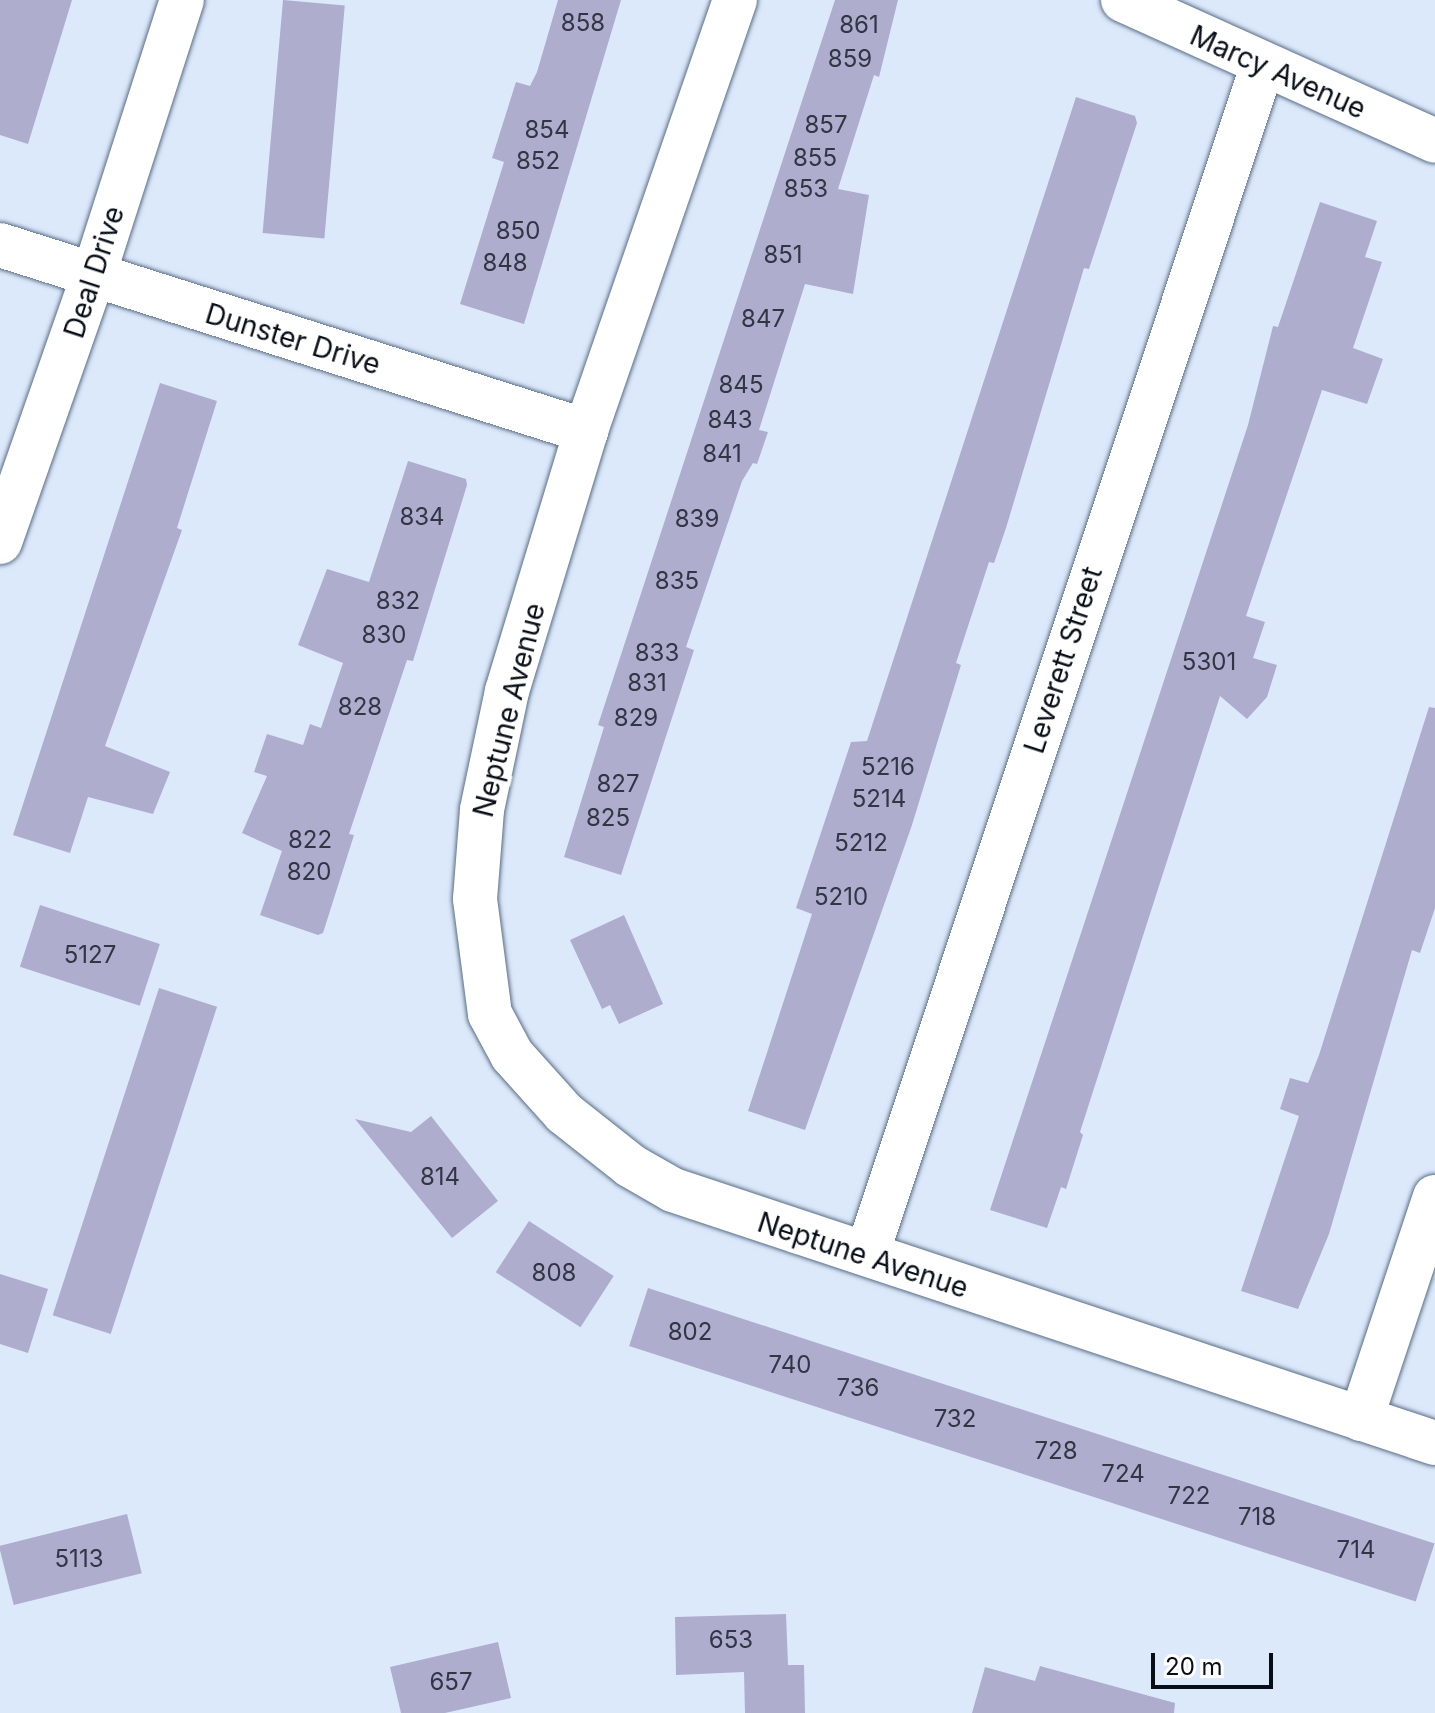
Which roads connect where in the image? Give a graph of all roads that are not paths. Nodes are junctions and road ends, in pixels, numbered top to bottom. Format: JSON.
{"nodes":[{"id":1,"x":182,"y":0,"type":"edge"},
{"id":2,"x":735,"y":0,"type":"edge"},
{"id":3,"x":1123,"y":0,"type":"edge"},
{"id":4,"x":1262,"y":67,"type":"junction"},
{"id":5,"x":1435,"y":141,"type":"edge"},
{"id":6,"x":0,"y":245,"type":"edge"},
{"id":7,"x":93,"y":277,"type":"junction"},
{"id":8,"x":586,"y":431,"type":"junction"},
{"id":9,"x":0,"y":542,"type":"edge"},
{"id":10,"x":1435,"y":1197,"type":"edge"},
{"id":11,"x":867,"y":1254,"type":"junction"},
{"id":12,"x":1361,"y":1419,"type":"junction"},
{"id":13,"x":1435,"y":1443,"type":"edge"}],
"edges":[{"from":1,"to":7,"type":"street","name":"Deal Drive"},
{"from":2,"to":8,"type":"street","name":"Neptune Avenue"},
{"from":3,"to":4,"type":"street","name":"Marcy Avenue"},
{"from":4,"to":5,"type":"street","name":"Marcy Avenue"},
{"from":4,"to":11,"type":"street","name":"Leverett Street"},
{"from":6,"to":7,"type":"street","name":"Dunster Drive"},
{"from":7,"to":8,"type":"street","name":"Dunster Drive"},
{"from":7,"to":9,"type":"street","name":"Deal Drive"},
{"from":8,"to":11,"type":"street","name":"Neptune Avenue"},
{"from":10,"to":12,"type":"street"},
{"from":11,"to":12,"type":"street","name":"Neptune Avenue"},
{"from":12,"to":13,"type":"street","name":"Neptune Avenue"}]}
